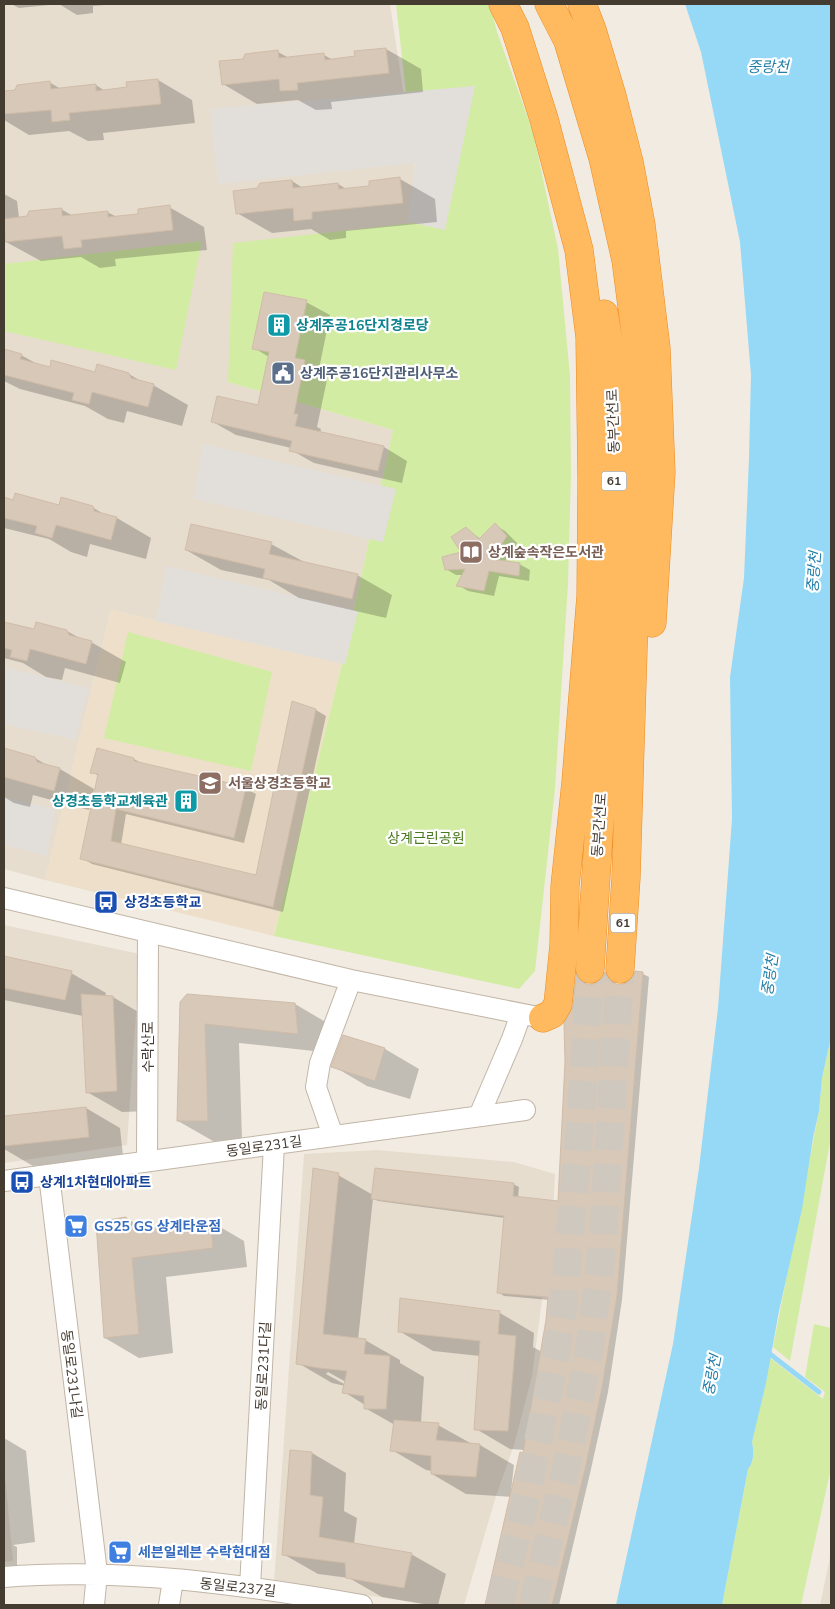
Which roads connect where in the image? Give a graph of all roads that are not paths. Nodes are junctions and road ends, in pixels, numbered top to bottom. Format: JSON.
{"nodes":[{"id":1,"x":503,"y":4,"type":"edge"},
{"id":2,"x":522,"y":4,"type":"edge"},
{"id":3,"x":549,"y":4,"type":"edge"},
{"id":4,"x":582,"y":4,"type":"edge"},
{"id":5,"x":626,"y":878,"type":"junction"},
{"id":6,"x":4,"y":898,"type":"edge"},
{"id":7,"x":148,"y":932,"type":"junction"},
{"id":8,"x":590,"y":969,"type":"tunnel mouth"},
{"id":9,"x":620,"y":969,"type":"tunnel mouth"},
{"id":10,"x":351,"y":980,"type":"junction"},
{"id":11,"x":532,"y":1016,"type":"junction"},
{"id":12,"x":525,"y":1110,"type":"dead end"},
{"id":13,"x":479,"y":1116,"type":"junction"},
{"id":14,"x":333,"y":1136,"type":"junction"},
{"id":15,"x":274,"y":1145,"type":"junction"},
{"id":16,"x":147,"y":1162,"type":"junction"},
{"id":17,"x":49,"y":1175,"type":"junction"},
{"id":18,"x":4,"y":1181,"type":"edge"},
{"id":19,"x":97,"y":1574,"type":"junction"},
{"id":20,"x":4,"y":1577,"type":"edge"},
{"id":21,"x":173,"y":1580,"type":"junction"},
{"id":22,"x":260,"y":1594,"type":"edge"},
{"id":23,"x":94,"y":1605,"type":"edge"},
{"id":24,"x":169,"y":1605,"type":"edge"},
{"id":25,"x":362,"y":1605,"type":"edge"}],
"edges":[{"from":1,"to":11,"type":"highway"},
{"from":2,"to":8,"type":"highway","name":"동부간선로","number":"61"},
{"from":3,"to":5,"type":"highway","name":"동부간선로","number":"61"},
{"from":4,"to":5,"type":"highway"},
{"from":5,"to":9,"type":"highway","name":"동부간선로","number":"61"},
{"from":6,"to":7,"type":"street"},
{"from":7,"to":10,"type":"street"},
{"from":7,"to":16,"type":"street","name":"수락산로"},
{"from":10,"to":11,"type":"street"},
{"from":10,"to":14,"type":"street"},
{"from":11,"to":13,"type":"street"},
{"from":12,"to":13,"type":"street","name":"동일로231길"},
{"from":13,"to":14,"type":"street","name":"동일로231길"},
{"from":14,"to":15,"type":"street","name":"동일로231길"},
{"from":15,"to":16,"type":"street","name":"동일로231길"},
{"from":15,"to":22,"type":"street","name":"동일로231다길"},
{"from":16,"to":17,"type":"street","name":"동일로231길"},
{"from":17,"to":18,"type":"street","name":"동일로231길"},
{"from":17,"to":19,"type":"street","name":"동일로231나길"},
{"from":19,"to":20,"type":"street","name":"동일로237길"},
{"from":19,"to":21,"type":"street","name":"동일로237길"},
{"from":19,"to":23,"type":"street","name":"동일로231나길"},
{"from":21,"to":22,"type":"street","name":"동일로237길"},
{"from":21,"to":24,"type":"street"},
{"from":22,"to":25,"type":"street","name":"동일로237길"}]}
